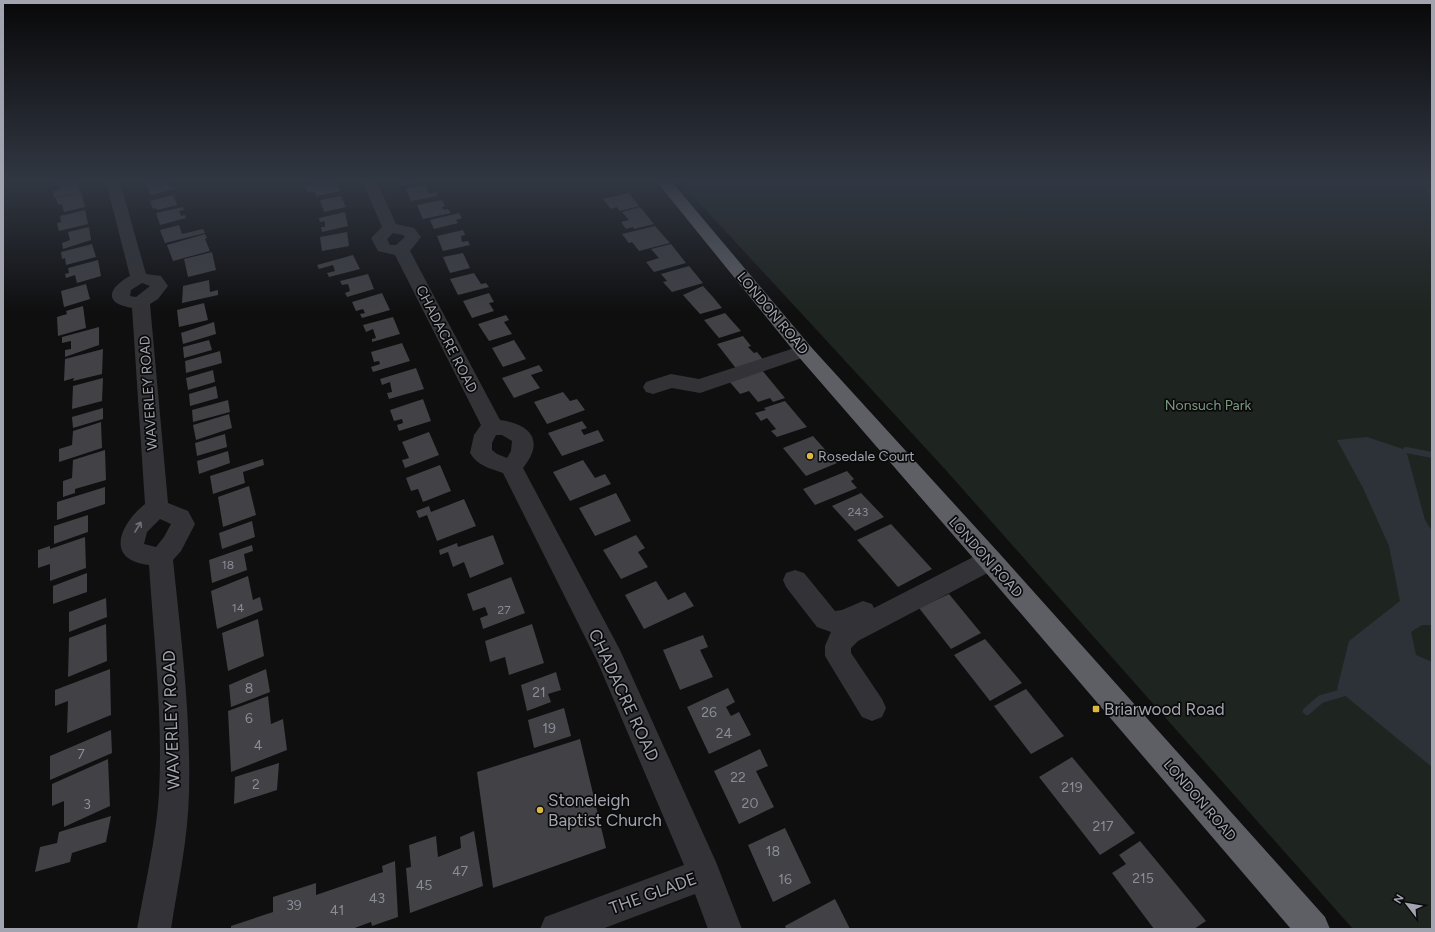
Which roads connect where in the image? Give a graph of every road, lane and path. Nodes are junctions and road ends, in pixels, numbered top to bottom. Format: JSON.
{"nodes":[{"id":1,"x":125,"y":225,"type":"edge"},
{"id":2,"x":389,"y":225,"type":"edge"},
{"id":3,"x":700,"y":225,"type":"edge"},
{"id":4,"x":804,"y":351,"type":"junction"},
{"id":5,"x":653,"y":387,"type":"dead end"},
{"id":6,"x":493,"y":427,"type":"junction"},
{"id":7,"x":511,"y":468,"type":"junction"},
{"id":8,"x":157,"y":508,"type":"junction"},
{"id":9,"x":985,"y":555,"type":"junction"},
{"id":10,"x":161,"y":557,"type":"junction"},
{"id":11,"x":795,"y":580,"type":"dead end"},
{"id":12,"x":872,"y":708,"type":"dead end"},
{"id":13,"x":704,"y":874,"type":"junction"},
{"id":14,"x":154,"y":929,"type":"edge"},
{"id":15,"x":557,"y":929,"type":"edge"},
{"id":16,"x":725,"y":929,"type":"edge"},
{"id":17,"x":1313,"y":929,"type":"edge"}],
"edges":[{"from":1,"to":8,"type":"street","name":"WAVERLEY ROAD"},
{"from":2,"to":6,"type":"street","name":"CHADACRE ROAD"},
{"from":3,"to":4,"type":"highway","name":"LONDON ROAD"},
{"from":4,"to":5,"type":"street"},
{"from":4,"to":9,"type":"highway","name":"LONDON ROAD"},
{"from":6,"to":7,"type":"street"},
{"from":6,"to":7,"type":"street"},
{"from":7,"to":13,"type":"street","name":"CHADACRE ROAD"},
{"from":8,"to":10,"type":"street"},
{"from":10,"to":8,"type":"street","one_way":true},
{"from":9,"to":11,"type":"street"},
{"from":9,"to":12,"type":"street"},
{"from":9,"to":17,"type":"highway","name":"LONDON ROAD"},
{"from":10,"to":14,"type":"street","name":"WAVERLEY ROAD"},
{"from":13,"to":15,"type":"street","name":"THE GLADE"},
{"from":13,"to":16,"type":"street","name":"CHADACRE ROAD"}]}
